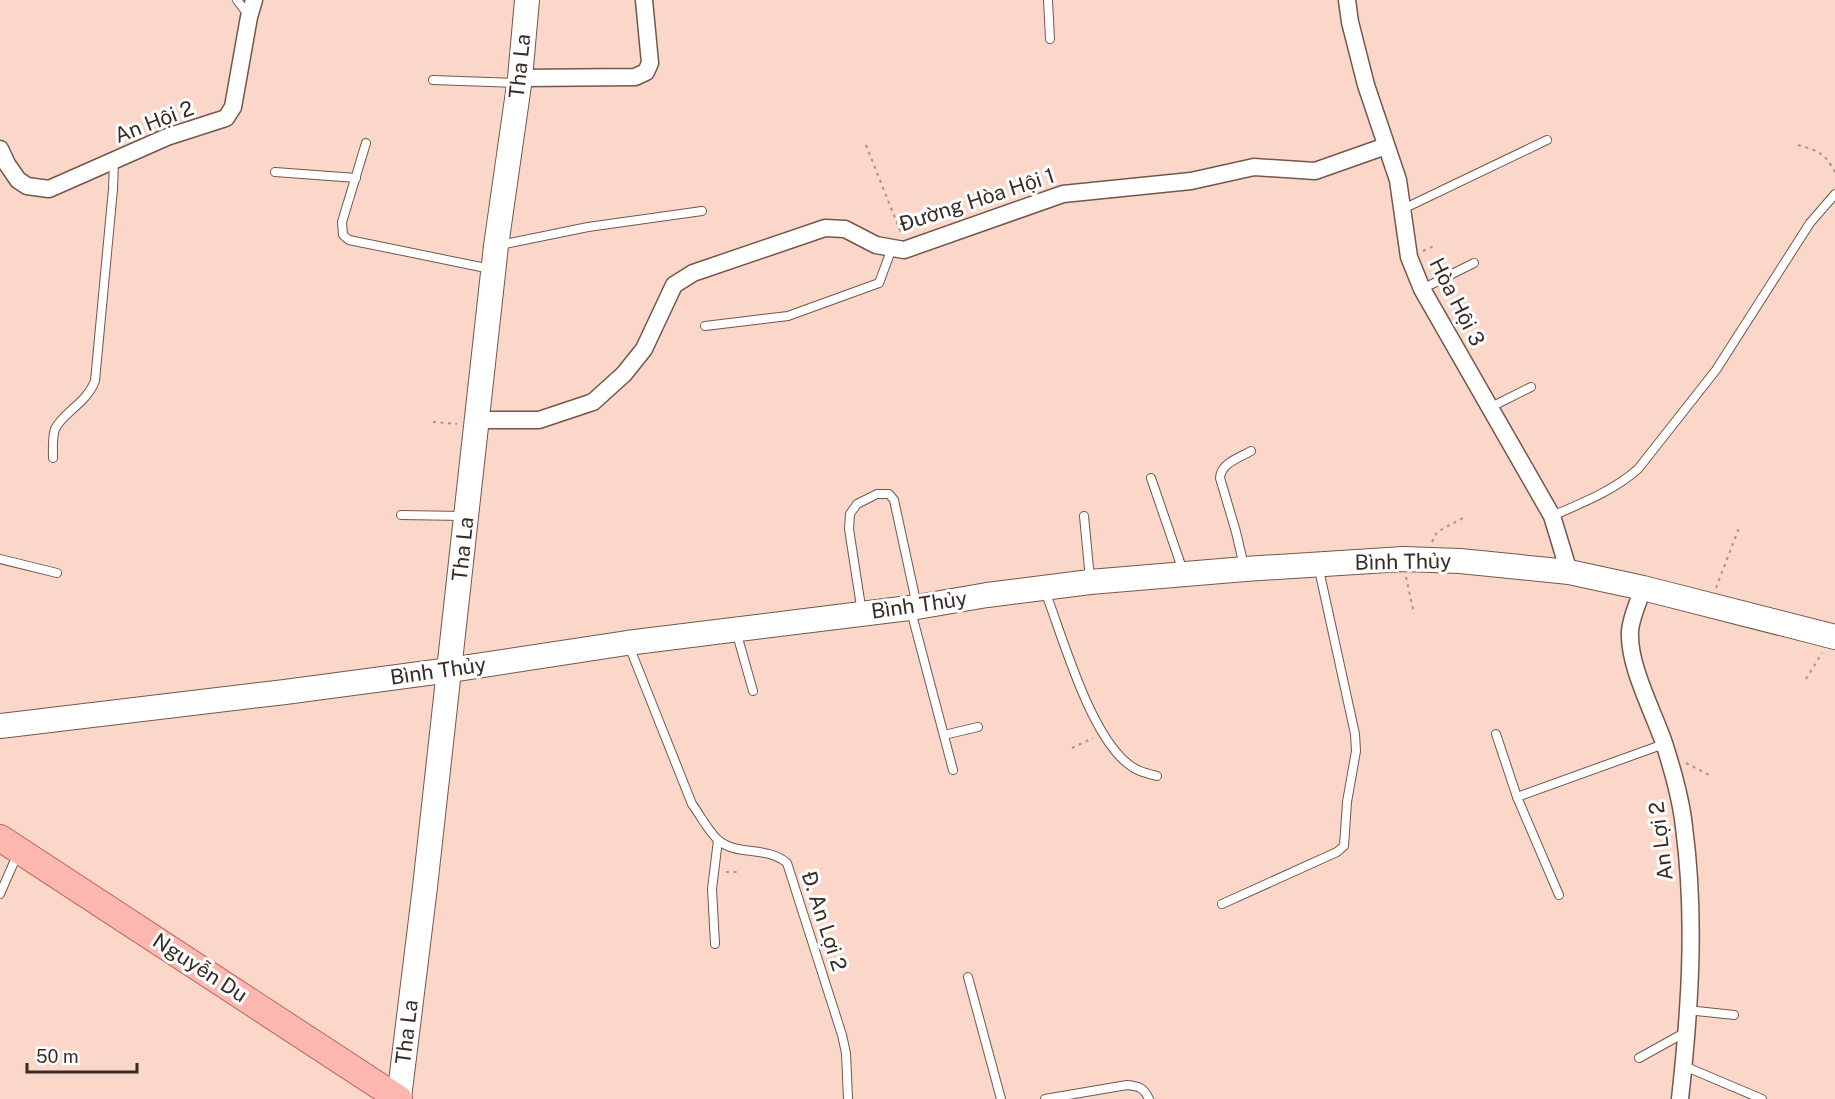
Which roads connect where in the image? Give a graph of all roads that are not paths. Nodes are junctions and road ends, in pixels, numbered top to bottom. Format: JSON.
{"nodes":[{"id":1,"x":237,"y":0,"type":"edge"},
{"id":2,"x":254,"y":0,"type":"edge"},
{"id":3,"x":527,"y":0,"type":"edge"},
{"id":4,"x":644,"y":0,"type":"edge"},
{"id":5,"x":1048,"y":0,"type":"edge"},
{"id":6,"x":1347,"y":0,"type":"edge"},
{"id":7,"x":249,"y":17,"type":"junction"},
{"id":8,"x":1050,"y":39,"type":"dead end"},
{"id":9,"x":434,"y":80,"type":"dead end"},
{"id":10,"x":520,"y":81,"type":"junction"},
{"id":11,"x":1547,"y":140,"type":"dead end"},
{"id":12,"x":366,"y":143,"type":"dead end"},
{"id":13,"x":1386,"y":146,"type":"junction"},
{"id":14,"x":0,"y":149,"type":"edge"},
{"id":15,"x":114,"y":161,"type":"junction"},
{"id":16,"x":275,"y":172,"type":"dead end"},
{"id":17,"x":356,"y":178,"type":"junction"},
{"id":18,"x":1835,"y":194,"type":"edge"},
{"id":19,"x":1403,"y":208,"type":"junction"},
{"id":20,"x":702,"y":211,"type":"dead end"},
{"id":21,"x":900,"y":249,"type":"junction"},
{"id":22,"x":495,"y":258,"type":"junction"},
{"id":23,"x":1474,"y":263,"type":"dead end"},
{"id":24,"x":1422,"y":289,"type":"junction"},
{"id":25,"x":705,"y":326,"type":"dead end"},
{"id":26,"x":1531,"y":387,"type":"dead end"},
{"id":27,"x":1489,"y":408,"type":"junction"},
{"id":28,"x":478,"y":423,"type":"junction"},
{"id":29,"x":1251,"y":451,"type":"dead end"},
{"id":30,"x":52,"y":458,"type":"dead end"},
{"id":31,"x":1150,"y":478,"type":"dead end"},
{"id":32,"x":401,"y":514,"type":"dead end"},
{"id":33,"x":467,"y":516,"type":"junction"},
{"id":34,"x":1084,"y":516,"type":"dead end"},
{"id":35,"x":1552,"y":516,"type":"junction"},
{"id":36,"x":0,"y":559,"type":"edge"},
{"id":37,"x":1318,"y":565,"type":"junction"},
{"id":38,"x":1245,"y":569,"type":"junction"},
{"id":39,"x":1569,"y":572,"type":"junction"},
{"id":40,"x":57,"y":573,"type":"dead end"},
{"id":41,"x":1184,"y":574,"type":"junction"},
{"id":42,"x":1090,"y":582,"type":"junction"},
{"id":43,"x":1044,"y":588,"type":"junction"},
{"id":44,"x":1643,"y":588,"type":"junction"},
{"id":45,"x":914,"y":607,"type":"junction"},
{"id":46,"x":862,"y":614,"type":"junction"},
{"id":47,"x":736,"y":629,"type":"junction"},
{"id":48,"x":1834,"y":634,"type":"edge"},
{"id":49,"x":627,"y":643,"type":"junction"},
{"id":50,"x":450,"y":670,"type":"junction"},
{"id":51,"x":753,"y":691,"type":"dead end"},
{"id":52,"x":0,"y":726,"type":"edge"},
{"id":53,"x":978,"y":728,"type":"dead end"},
{"id":54,"x":1496,"y":734,"type":"dead end"},
{"id":55,"x":944,"y":735,"type":"junction"},
{"id":56,"x":1666,"y":749,"type":"junction"},
{"id":57,"x":953,"y":770,"type":"dead end"},
{"id":58,"x":1157,"y":776,"type":"dead end"},
{"id":59,"x":1518,"y":797,"type":"junction"},
{"id":60,"x":718,"y":840,"type":"junction"},
{"id":61,"x":10,"y":844,"type":"edge"},
{"id":62,"x":0,"y":894,"type":"edge"},
{"id":63,"x":1558,"y":895,"type":"dead end"},
{"id":64,"x":1222,"y":904,"type":"dead end"},
{"id":65,"x":715,"y":944,"type":"dead end"},
{"id":66,"x":968,"y":977,"type":"dead end"},
{"id":67,"x":1688,"y":1010,"type":"junction"},
{"id":68,"x":1734,"y":1015,"type":"dead end"},
{"id":69,"x":1686,"y":1032,"type":"junction"},
{"id":70,"x":1639,"y":1058,"type":"dead end"},
{"id":71,"x":1684,"y":1066,"type":"junction"},
{"id":72,"x":399,"y":1098,"type":"edge"},
{"id":73,"x":848,"y":1099,"type":"edge"},
{"id":74,"x":1001,"y":1099,"type":"edge"},
{"id":75,"x":1045,"y":1099,"type":"edge"},
{"id":76,"x":1149,"y":1099,"type":"edge"},
{"id":77,"x":1680,"y":1099,"type":"edge"},
{"id":78,"x":1762,"y":1099,"type":"edge"}],
"edges":[{"from":1,"to":7,"type":"lane"},
{"from":2,"to":7,"type":"street","name":"An Hội 2"},
{"from":3,"to":10,"type":"main road","name":"Tha La"},
{"from":4,"to":10,"type":"street"},
{"from":5,"to":8,"type":"lane"},
{"from":6,"to":13,"type":"street","name":"Hòa Hội 3"},
{"from":7,"to":15,"type":"street","name":"An Hội 2"},
{"from":9,"to":10,"type":"lane"},
{"from":10,"to":22,"type":"main road","name":"Tha La"},
{"from":11,"to":19,"type":"lane"},
{"from":12,"to":17,"type":"lane"},
{"from":13,"to":19,"type":"street","name":"Hòa Hội 3"},
{"from":13,"to":21,"type":"street","name":"Đường Hòa Hội 1"},
{"from":14,"to":15,"type":"street","name":"An Hội 2"},
{"from":15,"to":30,"type":"lane"},
{"from":16,"to":17,"type":"lane"},
{"from":17,"to":22,"type":"lane"},
{"from":18,"to":35,"type":"lane"},
{"from":19,"to":24,"type":"street","name":"Hòa Hội 3"},
{"from":20,"to":22,"type":"lane"},
{"from":21,"to":25,"type":"lane"},
{"from":21,"to":28,"type":"street","name":"Đường Hòa Hội 1"},
{"from":22,"to":28,"type":"main road","name":"Tha La"},
{"from":23,"to":24,"type":"lane"},
{"from":24,"to":27,"type":"street","name":"Hòa Hội 3"},
{"from":26,"to":27,"type":"lane"},
{"from":27,"to":35,"type":"street","name":"Hòa Hội 3"},
{"from":28,"to":33,"type":"main road","name":"Tha La"},
{"from":29,"to":38,"type":"lane"},
{"from":31,"to":41,"type":"lane"},
{"from":32,"to":33,"type":"lane"},
{"from":33,"to":50,"type":"main road","name":"Tha La"},
{"from":34,"to":42,"type":"lane"},
{"from":35,"to":39,"type":"street","name":"Hòa Hội 3"},
{"from":36,"to":40,"type":"lane"},
{"from":37,"to":38,"type":"main road","name":"Bình Thủy"},
{"from":37,"to":39,"type":"main road","name":"Bình Thủy"},
{"from":37,"to":64,"type":"lane"},
{"from":38,"to":41,"type":"main road","name":"Bình Thủy"},
{"from":39,"to":44,"type":"main road","name":"Bình Thủy"},
{"from":41,"to":42,"type":"main road","name":"Bình Thủy"},
{"from":42,"to":43,"type":"main road","name":"Bình Thủy"},
{"from":43,"to":45,"type":"main road","name":"Bình Thủy"},
{"from":43,"to":58,"type":"lane"},
{"from":44,"to":48,"type":"main road","name":"Bình Thủy"},
{"from":44,"to":56,"type":"street","name":"An Lợi 2"},
{"from":45,"to":46,"type":"main road","name":"Bình Thủy"},
{"from":45,"to":46,"type":"lane"},
{"from":45,"to":55,"type":"lane"},
{"from":46,"to":47,"type":"main road","name":"Bình Thủy"},
{"from":47,"to":49,"type":"main road","name":"Bình Thủy"},
{"from":47,"to":51,"type":"lane"},
{"from":49,"to":50,"type":"main road","name":"Bình Thủy"},
{"from":49,"to":60,"type":"lane"},
{"from":50,"to":52,"type":"main road","name":"Bình Thủy"},
{"from":50,"to":72,"type":"main road","name":"Tha La"},
{"from":53,"to":55,"type":"lane"},
{"from":54,"to":59,"type":"lane"},
{"from":55,"to":57,"type":"lane"},
{"from":56,"to":59,"type":"lane"},
{"from":56,"to":67,"type":"street","name":"An Lợi 2"},
{"from":59,"to":63,"type":"lane"},
{"from":60,"to":65,"type":"lane"},
{"from":60,"to":73,"type":"lane","name":"Đ. An Lợi 2"},
{"from":61,"to":62,"type":"lane"},
{"from":61,"to":72,"type":"main road","name":"Nguyễn Du"},
{"from":66,"to":74,"type":"lane"},
{"from":67,"to":68,"type":"lane"},
{"from":67,"to":69,"type":"street","name":"An Lợi 2"},
{"from":69,"to":70,"type":"lane"},
{"from":69,"to":71,"type":"street","name":"An Lợi 2"},
{"from":71,"to":77,"type":"street","name":"An Lợi 2"},
{"from":71,"to":78,"type":"lane"},
{"from":75,"to":76,"type":"lane"}]}
